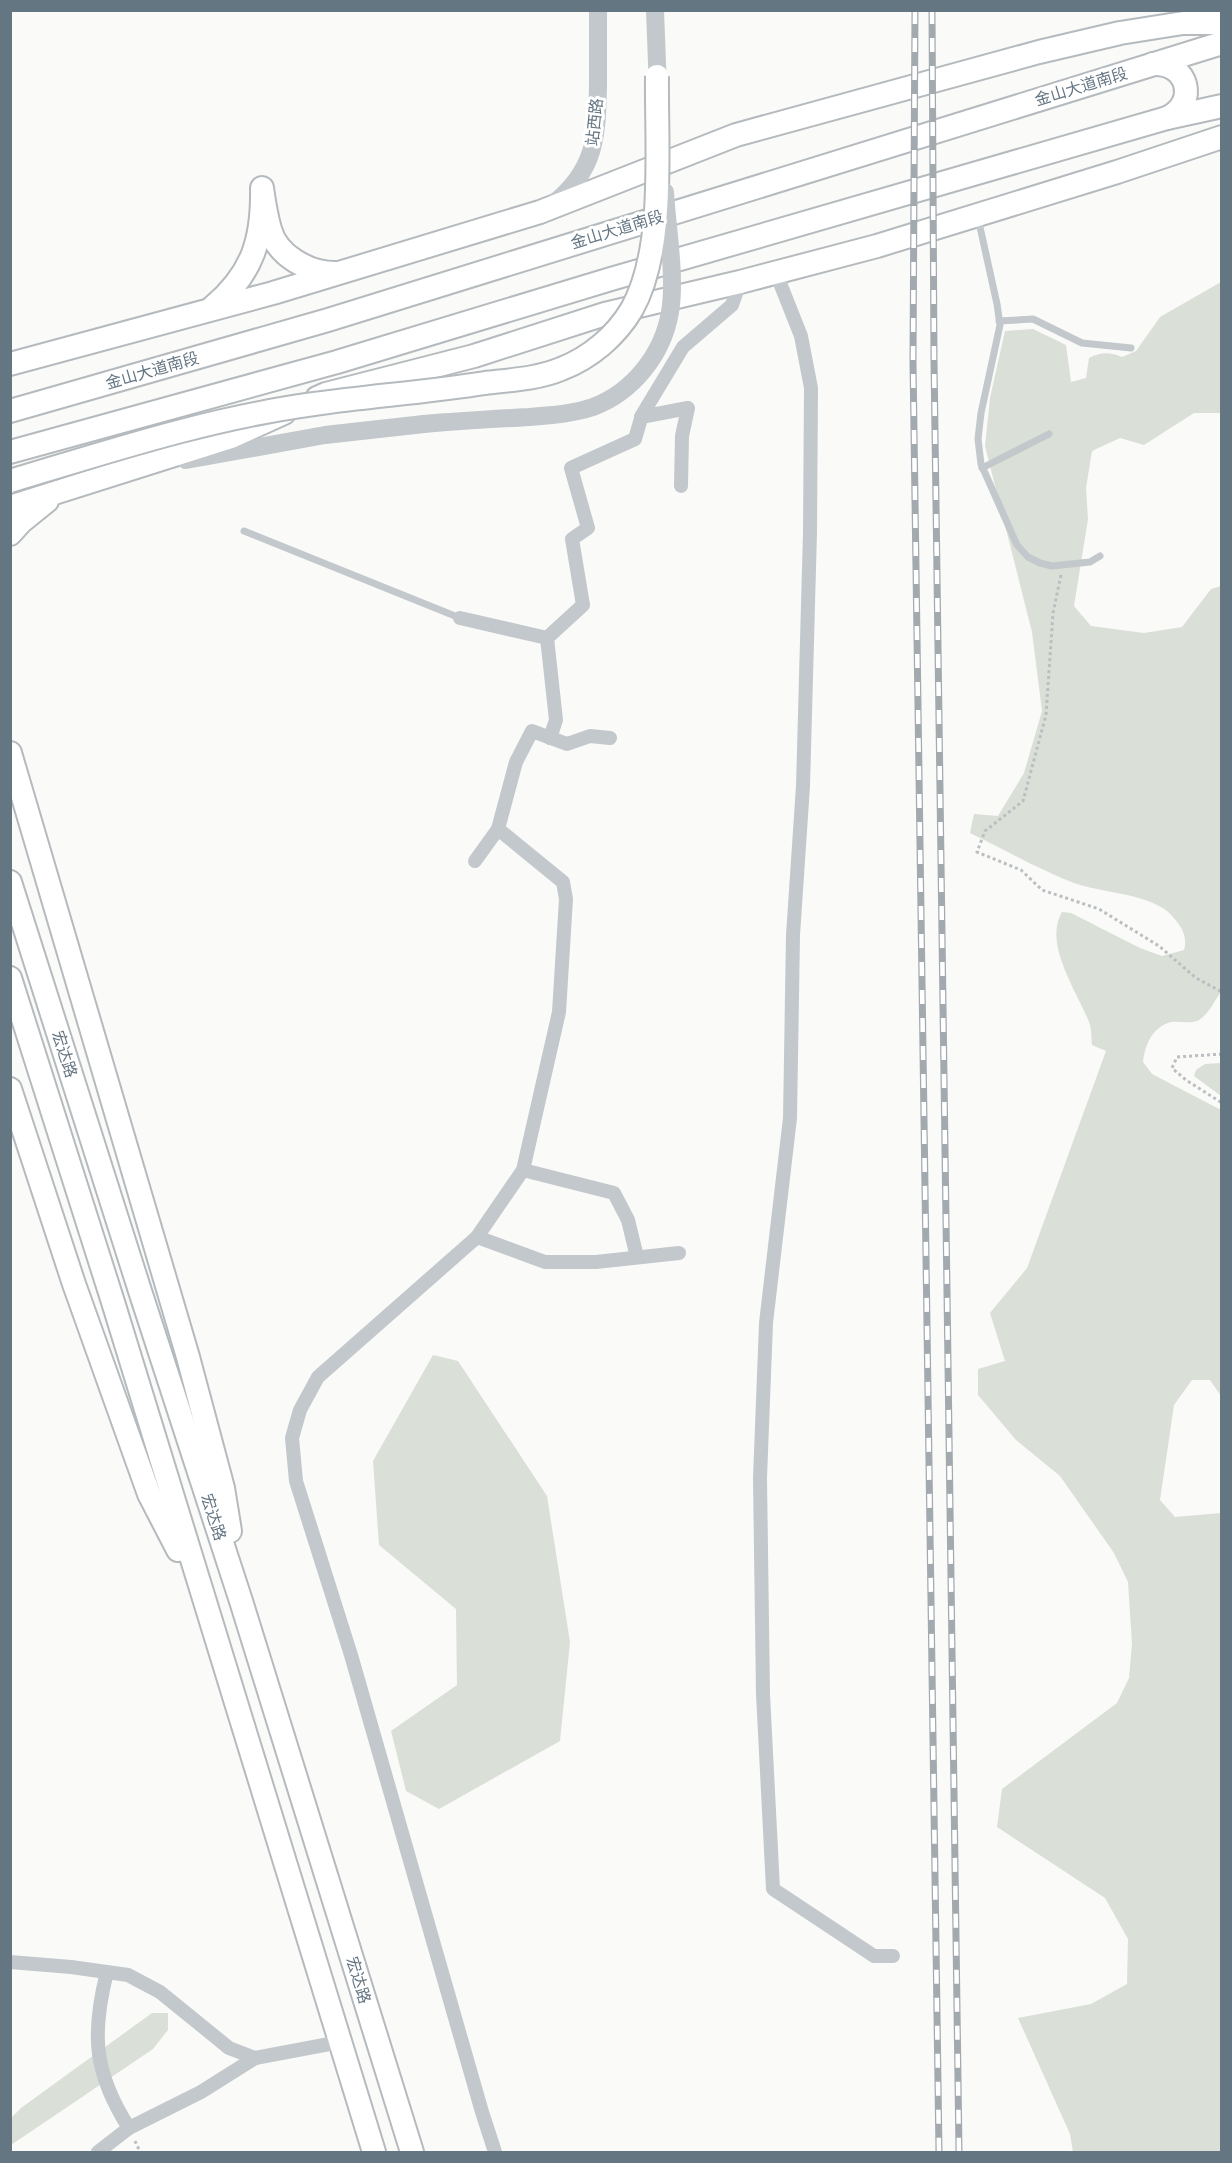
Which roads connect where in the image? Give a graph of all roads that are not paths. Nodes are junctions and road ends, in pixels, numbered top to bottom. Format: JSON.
{"nodes":[{"id":1,"x":598,"y":10,"type":"edge"},
{"id":2,"x":655,"y":10,"type":"edge"},
{"id":3,"x":1221,"y":23,"type":"edge"},
{"id":4,"x":1221,"y":43,"type":"edge"},
{"id":5,"x":1153,"y":64,"type":"junction"},
{"id":6,"x":657,"y":76,"type":"junction"},
{"id":7,"x":1221,"y":106,"type":"edge"},
{"id":8,"x":1167,"y":118,"type":"junction"},
{"id":9,"x":1221,"y":137,"type":"edge"},
{"id":10,"x":540,"y":212,"type":"junction"},
{"id":11,"x":977,"y":216,"type":"junction"},
{"id":12,"x":343,"y":272,"type":"junction"},
{"id":13,"x":776,"y":273,"type":"junction"},
{"id":14,"x":740,"y":282,"type":"junction"},
{"id":15,"x":209,"y":310,"type":"junction"},
{"id":16,"x":999,"y":321,"type":"junction"},
{"id":17,"x":1131,"y":348,"type":"dead end"},
{"id":18,"x":10,"y":351,"type":"edge"},
{"id":19,"x":43,"y":355,"type":"junction"},
{"id":20,"x":10,"y":364,"type":"edge"},
{"id":21,"x":10,"y":411,"type":"edge"},
{"id":22,"x":641,"y":417,"type":"junction"},
{"id":23,"x":1049,"y":434,"type":"dead end"},
{"id":24,"x":10,"y":452,"type":"edge"},
{"id":25,"x":982,"y":468,"type":"junction"},
{"id":26,"x":117,"y":474,"type":"junction"},
{"id":27,"x":10,"y":481,"type":"edge"},
{"id":28,"x":681,"y":486,"type":"dead end"},
{"id":29,"x":64,"y":490,"type":"junction"},
{"id":30,"x":10,"y":507,"type":"edge"},
{"id":31,"x":244,"y":531,"type":"dead end"},
{"id":32,"x":10,"y":534,"type":"edge"},
{"id":33,"x":1100,"y":555,"type":"dead end"},
{"id":34,"x":460,"y":618,"type":"joint"},
{"id":35,"x":547,"y":638,"type":"junction"},
{"id":36,"x":550,"y":738,"type":"junction"},
{"id":37,"x":610,"y":738,"type":"dead end"},
{"id":38,"x":10,"y":753,"type":"edge"},
{"id":39,"x":498,"y":829,"type":"junction"},
{"id":40,"x":475,"y":861,"type":"dead end"},
{"id":41,"x":10,"y":882,"type":"edge"},
{"id":42,"x":10,"y":978,"type":"edge"},
{"id":43,"x":10,"y":1089,"type":"edge"},
{"id":44,"x":523,"y":1170,"type":"junction"},
{"id":45,"x":477,"y":1237,"type":"junction"},
{"id":46,"x":679,"y":1253,"type":"dead end"},
{"id":47,"x":637,"y":1257,"type":"junction"},
{"id":48,"x":241,"y":1601,"type":"junction"},
{"id":49,"x":207,"y":1608,"type":"junction"},
{"id":50,"x":893,"y":1956,"type":"dead end"},
{"id":51,"x":10,"y":1962,"type":"edge"},
{"id":52,"x":107,"y":1972,"type":"junction"},
{"id":53,"x":340,"y":2042,"type":"junction"},
{"id":54,"x":255,"y":2058,"type":"junction"},
{"id":55,"x":129,"y":2128,"type":"junction"},
{"id":56,"x":98,"y":2152,"type":"edge"},
{"id":57,"x":374,"y":2152,"type":"edge"},
{"id":58,"x":412,"y":2152,"type":"edge"},
{"id":59,"x":495,"y":2152,"type":"edge"}],
"edges":[{"from":1,"to":10,"type":"street","name":"站西路"},
{"from":2,"to":6,"type":"street","bridge":true},
{"from":3,"to":10,"type":"main road"},
{"from":4,"to":5,"type":"main road","name":"金山大道南段"},
{"from":5,"to":8,"type":"main road"},
{"from":5,"to":21,"type":"main road","name":"金山大道南段"},
{"from":6,"to":26,"type":"street","bridge":true},
{"from":6,"to":27,"type":"main road","bridge":true},
{"from":7,"to":8,"type":"main road"},
{"from":8,"to":24,"type":"main road"},
{"from":9,"to":11,"type":"main road"},
{"from":10,"to":12,"type":"main road"},
{"from":11,"to":13,"type":"main road"},
{"from":11,"to":16,"type":"lane"},
{"from":12,"to":15,"type":"main road"},
{"from":12,"to":15,"type":"main road"},
{"from":13,"to":14,"type":"main road"},
{"from":13,"to":50,"type":"street"},
{"from":14,"to":22,"type":"street"},
{"from":14,"to":26,"type":"main road"},
{"from":15,"to":19,"type":"main road"},
{"from":16,"to":17,"type":"lane"},
{"from":16,"to":25,"type":"lane"},
{"from":18,"to":19,"type":"main road"},
{"from":19,"to":20,"type":"main road"},
{"from":22,"to":28,"type":"street"},
{"from":22,"to":35,"type":"street"},
{"from":23,"to":25,"type":"lane"},
{"from":25,"to":33,"type":"lane"},
{"from":26,"to":29,"type":"main road"},
{"from":29,"to":30,"type":"main road"},
{"from":29,"to":32,"type":"main road"},
{"from":31,"to":34,"type":"lane"},
{"from":34,"to":35,"type":"street"},
{"from":35,"to":36,"type":"street"},
{"from":36,"to":37,"type":"street"},
{"from":36,"to":39,"type":"street"},
{"from":38,"to":48,"type":"main road"},
{"from":39,"to":40,"type":"street"},
{"from":39,"to":44,"type":"street"},
{"from":41,"to":48,"type":"main road","name":"宏达路"},
{"from":42,"to":49,"type":"main road","name":"宏达路"},
{"from":43,"to":49,"type":"main road"},
{"from":44,"to":45,"type":"street"},
{"from":44,"to":47,"type":"street"},
{"from":45,"to":47,"type":"street"},
{"from":45,"to":59,"type":"street"},
{"from":46,"to":47,"type":"street"},
{"from":48,"to":58,"type":"main road","name":"宏达路"},
{"from":49,"to":53,"type":"main road","name":"宏达路"},
{"from":51,"to":52,"type":"street"},
{"from":52,"to":54,"type":"street"},
{"from":52,"to":55,"type":"street"},
{"from":53,"to":54,"type":"street"},
{"from":53,"to":57,"type":"main road","name":"宏达路"},
{"from":54,"to":55,"type":"street"},
{"from":55,"to":56,"type":"street"}]}
